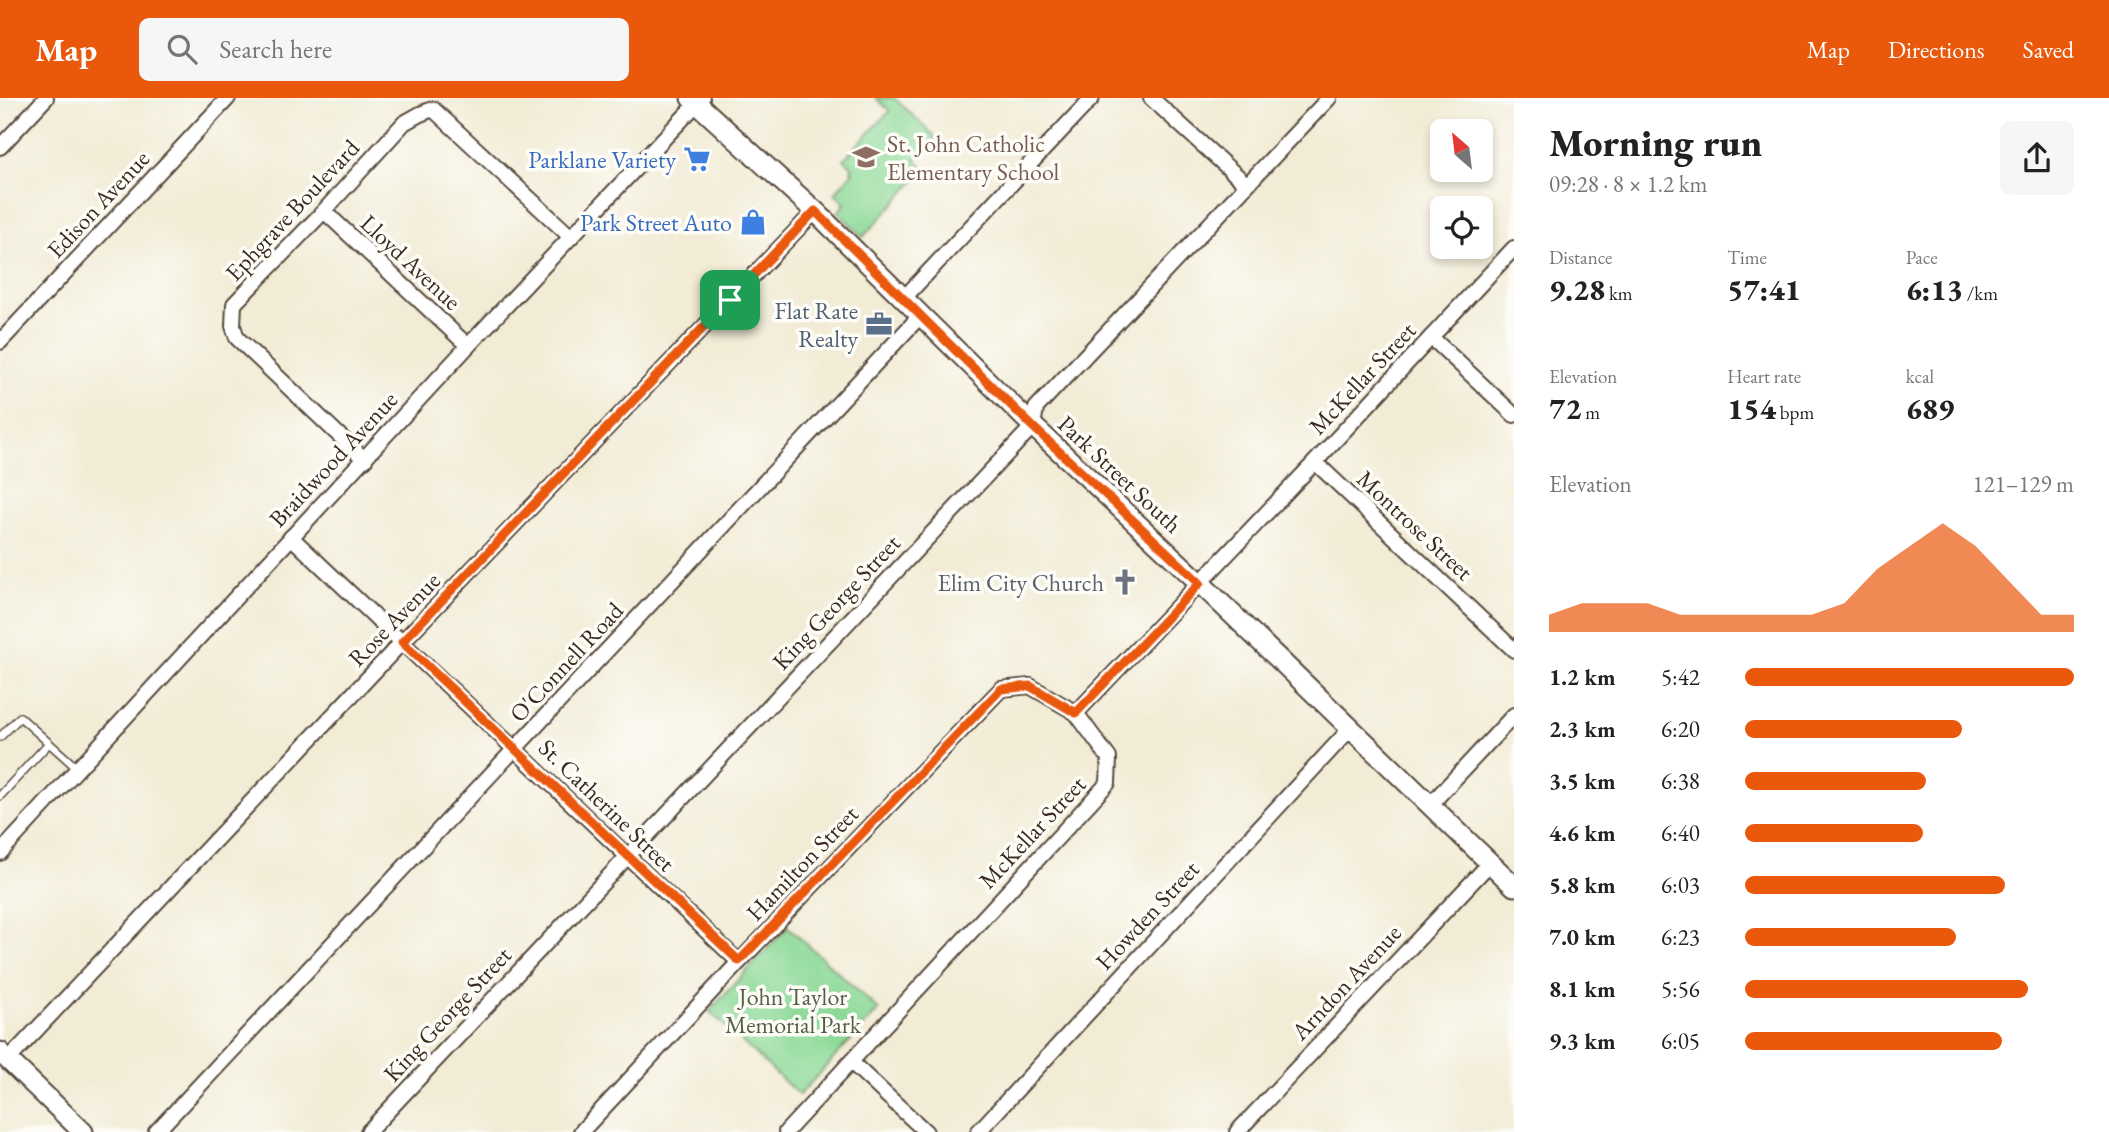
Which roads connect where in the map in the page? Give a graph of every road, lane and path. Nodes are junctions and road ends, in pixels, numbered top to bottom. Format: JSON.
{"nodes":[{"id":1,"x":46,"y":98,"type":"edge"},
{"id":2,"x":228,"y":98,"type":"edge"},
{"id":3,"x":1092,"y":98,"type":"edge"},
{"id":4,"x":1151,"y":98,"type":"edge"},
{"id":5,"x":1329,"y":98,"type":"edge"},
{"id":6,"x":697,"y":100,"type":"edge"},
{"id":7,"x":0,"y":147,"type":"edge"},
{"id":8,"x":1247,"y":185,"type":"junction"},
{"id":9,"x":324,"y":211,"type":"junction"},
{"id":10,"x":815,"y":211,"type":"junction"},
{"id":11,"x":571,"y":237,"type":"junction"},
{"id":12,"x":1514,"y":248,"type":"edge"},
{"id":13,"x":903,"y":299,"type":"junction"},
{"id":14,"x":921,"y":315,"type":"junction"},
{"id":15,"x":1431,"y":337,"type":"junction"},
{"id":16,"x":0,"y":342,"type":"edge"},
{"id":17,"x":468,"y":346,"type":"junction"},
{"id":18,"x":1514,"y":415,"type":"edge"},
{"id":19,"x":1032,"y":426,"type":"junction"},
{"id":20,"x":365,"y":460,"type":"junction"},
{"id":21,"x":1315,"y":462,"type":"junction"},
{"id":22,"x":291,"y":537,"type":"junction"},
{"id":23,"x":1200,"y":583,"type":"junction"},
{"id":24,"x":402,"y":642,"type":"junction"},
{"id":25,"x":1514,"y":650,"type":"edge"},
{"id":26,"x":1076,"y":713,"type":"junction"},
{"id":27,"x":1514,"y":715,"type":"edge"},
{"id":28,"x":1350,"y":729,"type":"junction"},
{"id":29,"x":0,"y":737,"type":"edge"},
{"id":30,"x":49,"y":743,"type":"junction"},
{"id":31,"x":516,"y":749,"type":"junction"},
{"id":32,"x":78,"y":769,"type":"junction"},
{"id":33,"x":0,"y":796,"type":"edge"},
{"id":34,"x":1430,"y":805,"type":"junction"},
{"id":35,"x":3,"y":843,"type":"edge"},
{"id":36,"x":628,"y":856,"type":"junction"},
{"id":37,"x":1490,"y":863,"type":"junction"},
{"id":38,"x":1514,"y":886,"type":"edge"},
{"id":39,"x":739,"y":961,"type":"junction"},
{"id":40,"x":4,"y":1056,"type":"edge"},
{"id":41,"x":851,"y":1062,"type":"junction"},
{"id":42,"x":83,"y":1132,"type":"edge"},
{"id":43,"x":156,"y":1132,"type":"edge"},
{"id":44,"x":368,"y":1132,"type":"edge"},
{"id":45,"x":581,"y":1132,"type":"edge"},
{"id":46,"x":786,"y":1132,"type":"edge"},
{"id":47,"x":926,"y":1132,"type":"edge"},
{"id":48,"x":978,"y":1132,"type":"edge"},
{"id":49,"x":1237,"y":1132,"type":"edge"}],
"edges":[{"from":1,"to":7,"type":"street"},
{"from":2,"to":16,"type":"street","name":"Edison Avenue"},
{"from":3,"to":13,"type":"street"},
{"from":4,"to":8,"type":"street"},
{"from":5,"to":8,"type":"street","name":"King George Street"},
{"from":6,"to":10,"type":"street","name":"Park Street South"},
{"from":6,"to":11,"type":"street","name":"Braidwood Avenue"},
{"from":8,"to":19,"type":"street","name":"King George Street"},
{"from":9,"to":11,"type":"street","name":"Ephgrave Boulevard"},
{"from":9,"to":17,"type":"street","name":"Lloyd Avenue"},
{"from":9,"to":20,"type":"street","name":"Ephgrave Boulevard"},
{"from":10,"to":13,"type":"street","name":"Park Street South"},
{"from":10,"to":24,"type":"street","name":"Rose Avenue"},
{"from":11,"to":17,"type":"street","name":"Braidwood Avenue"},
{"from":12,"to":15,"type":"street","name":"McKellar Street"},
{"from":13,"to":14,"type":"street","name":"Park Street South"},
{"from":14,"to":19,"type":"street","name":"Park Street South"},
{"from":14,"to":31,"type":"street","name":"O'Connell Road"},
{"from":15,"to":18,"type":"street"},
{"from":15,"to":21,"type":"street","name":"McKellar Street"},
{"from":17,"to":20,"type":"street","name":"Braidwood Avenue"},
{"from":19,"to":23,"type":"street","name":"Park Street South"},
{"from":19,"to":36,"type":"street","name":"King George Street"},
{"from":20,"to":22,"type":"street","name":"Braidwood Avenue"},
{"from":21,"to":23,"type":"street","name":"McKellar Street"},
{"from":21,"to":25,"type":"street","name":"Montrose Street"},
{"from":22,"to":24,"type":"street","name":"St. Catherine Street"},
{"from":22,"to":32,"type":"street","name":"Braidwood Avenue"},
{"from":23,"to":26,"type":"street","name":"McKellar Street"},
{"from":23,"to":28,"type":"street","name":"Park Street South"},
{"from":24,"to":31,"type":"street","name":"St. Catherine Street"},
{"from":24,"to":40,"type":"street","name":"Rose Avenue"},
{"from":26,"to":39,"type":"street","name":"Hamilton Street"},
{"from":26,"to":41,"type":"street","name":"McKellar Street"},
{"from":27,"to":34,"type":"street"},
{"from":28,"to":34,"type":"street","name":"Park Street South"},
{"from":28,"to":48,"type":"street","name":"Howden Street"},
{"from":29,"to":30,"type":"lane"},
{"from":30,"to":32,"type":"lane"},
{"from":30,"to":33,"type":"lane"},
{"from":31,"to":36,"type":"street","name":"St. Catherine Street"},
{"from":31,"to":43,"type":"street","name":"O'Connell Road"},
{"from":32,"to":35,"type":"street","name":"Braidwood Avenue"},
{"from":34,"to":37,"type":"street","name":"Park Street South"},
{"from":36,"to":39,"type":"street","name":"St. Catherine Street"},
{"from":36,"to":44,"type":"street","name":"King George Street"},
{"from":37,"to":38,"type":"street","name":"Park Street South"},
{"from":37,"to":49,"type":"street","name":"Arndon Avenue"},
{"from":39,"to":45,"type":"street","name":"Hamilton Street"},
{"from":40,"to":42,"type":"street"},
{"from":41,"to":46,"type":"street","name":"McKellar Street"},
{"from":41,"to":47,"type":"street"}]}
